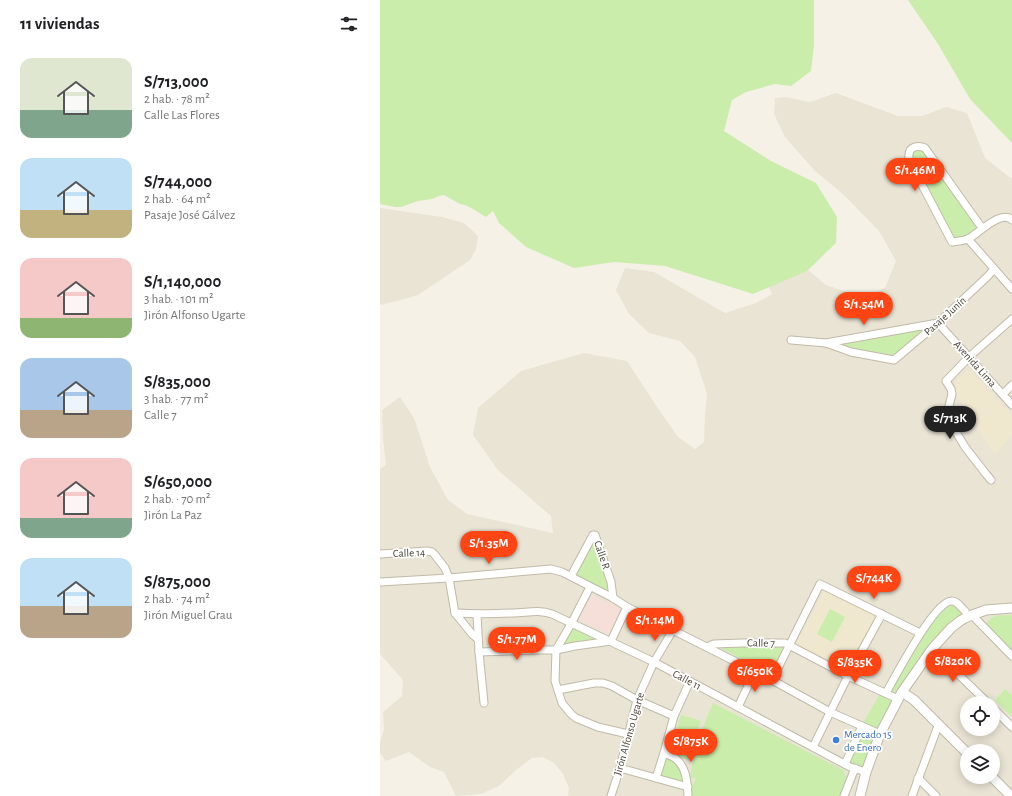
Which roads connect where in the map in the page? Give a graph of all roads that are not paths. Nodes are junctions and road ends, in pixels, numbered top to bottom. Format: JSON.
{"nodes":[{"id":1,"x":1009,"y":218,"type":"edge"},
{"id":2,"x":982,"y":228,"type":"junction"},
{"id":3,"x":968,"y":239,"type":"junction"},
{"id":4,"x":994,"y":269,"type":"junction"},
{"id":5,"x":1012,"y":289,"type":"edge"},
{"id":6,"x":1012,"y":319,"type":"edge"},
{"id":7,"x":938,"y":323,"type":"junction"},
{"id":8,"x":791,"y":340,"type":"dead end"},
{"id":9,"x":826,"y":343,"type":"junction"},
{"id":10,"x":969,"y":357,"type":"junction"},
{"id":11,"x":1012,"y":385,"type":"edge"},
{"id":12,"x":1002,"y":394,"type":"junction"},
{"id":13,"x":1012,"y":405,"type":"edge"},
{"id":14,"x":991,"y":480,"type":"dead end"},
{"id":15,"x":380,"y":554,"type":"edge"},
{"id":16,"x":571,"y":576,"type":"junction"},
{"id":17,"x":449,"y":578,"type":"junction"},
{"id":18,"x":380,"y":582,"type":"edge"},
{"id":19,"x":590,"y":587,"type":"junction"},
{"id":20,"x":613,"y":598,"type":"junction"},
{"id":21,"x":628,"y":607,"type":"junction"},
{"id":22,"x":1012,"y":608,"type":"edge"},
{"id":23,"x":455,"y":613,"type":"junction"},
{"id":24,"x":968,"y":613,"type":"junction"},
{"id":25,"x":477,"y":614,"type":"junction"},
{"id":26,"x":882,"y":614,"type":"junction"},
{"id":27,"x":571,"y":624,"type":"junction"},
{"id":28,"x":673,"y":630,"type":"junction"},
{"id":29,"x":920,"y":633,"type":"junction"},
{"id":30,"x":478,"y":639,"type":"junction"},
{"id":31,"x":611,"y":641,"type":"junction"},
{"id":32,"x":790,"y":646,"type":"junction"},
{"id":33,"x":707,"y":647,"type":"junction"},
{"id":34,"x":932,"y":649,"type":"junction"},
{"id":35,"x":556,"y":650,"type":"junction"},
{"id":36,"x":479,"y":652,"type":"junction"},
{"id":37,"x":1012,"y":656,"type":"edge"},
{"id":38,"x":654,"y":662,"type":"junction"},
{"id":39,"x":755,"y":671,"type":"junction"},
{"id":40,"x":848,"y":676,"type":"junction"},
{"id":41,"x":772,"y":680,"type":"junction"},
{"id":42,"x":690,"y":681,"type":"junction"},
{"id":43,"x":558,"y":690,"type":"junction"},
{"id":44,"x":886,"y":693,"type":"junction"},
{"id":45,"x":900,"y":696,"type":"junction"},
{"id":46,"x":981,"y":696,"type":"edge"},
{"id":47,"x":636,"y":700,"type":"junction"},
{"id":48,"x":484,"y":703,"type":"dead end"},
{"id":49,"x":738,"y":707,"type":"junction"},
{"id":50,"x":830,"y":712,"type":"junction"},
{"id":51,"x":1000,"y":715,"type":"edge"},
{"id":52,"x":674,"y":716,"type":"junction"},
{"id":53,"x":862,"y":726,"type":"junction"},
{"id":54,"x":938,"y":726,"type":"junction"},
{"id":55,"x":1012,"y":727,"type":"edge"},
{"id":56,"x":628,"y":734,"type":"junction"},
{"id":57,"x":880,"y":734,"type":"junction"},
{"id":58,"x":960,"y":746,"type":"edge"},
{"id":59,"x":813,"y":747,"type":"junction"},
{"id":60,"x":664,"y":753,"type":"junction"},
{"id":61,"x":845,"y":764,"type":"junction"},
{"id":62,"x":620,"y":768,"type":"junction"},
{"id":63,"x":855,"y":768,"type":"junction"},
{"id":64,"x":866,"y":772,"type":"junction"},
{"id":65,"x":656,"y":778,"type":"junction"},
{"id":66,"x":918,"y":778,"type":"junction"},
{"id":67,"x":999,"y":784,"type":"edge"},
{"id":68,"x":688,"y":787,"type":"junction"},
{"id":69,"x":612,"y":796,"type":"edge"},
{"id":70,"x":688,"y":796,"type":"edge"},
{"id":71,"x":844,"y":796,"type":"edge"},
{"id":72,"x":860,"y":796,"type":"edge"},
{"id":73,"x":912,"y":796,"type":"edge"},
{"id":74,"x":936,"y":796,"type":"edge"},
{"id":75,"x":1011,"y":796,"type":"edge"}],
"edges":[{"from":1,"to":2,"type":"street"},
{"from":2,"to":3,"type":"street"},
{"from":2,"to":3,"type":"street"},
{"from":3,"to":4,"type":"street"},
{"from":4,"to":5,"type":"street"},
{"from":4,"to":7,"type":"street","name":"Pasaje Junín"},
{"from":6,"to":10,"type":"street"},
{"from":7,"to":9,"type":"street"},
{"from":7,"to":9,"type":"street","name":"Pasaje Junín"},
{"from":7,"to":10,"type":"street","name":"Avenida Lima"},
{"from":8,"to":9,"type":"street"},
{"from":10,"to":12,"type":"street","name":"Avenida Lima"},
{"from":10,"to":14,"type":"street"},
{"from":11,"to":12,"type":"street"},
{"from":12,"to":13,"type":"street","name":"Avenida Lima"},
{"from":15,"to":17,"type":"street","name":"Calle 14"},
{"from":16,"to":17,"type":"street"},
{"from":16,"to":19,"type":"street"},
{"from":16,"to":20,"type":"street","name":"Calle R"},
{"from":17,"to":18,"type":"street"},
{"from":17,"to":23,"type":"street","name":"Calle 14"},
{"from":19,"to":20,"type":"street"},
{"from":19,"to":27,"type":"street"},
{"from":20,"to":21,"type":"street"},
{"from":21,"to":28,"type":"street"},
{"from":21,"to":31,"type":"street"},
{"from":22,"to":24,"type":"street"},
{"from":23,"to":25,"type":"street","name":"Calle 11"},
{"from":23,"to":30,"type":"street","name":"Calle 14"},
{"from":24,"to":29,"type":"street"},
{"from":24,"to":34,"type":"street"},
{"from":24,"to":37,"type":"street"},
{"from":25,"to":27,"type":"street","name":"Calle 11"},
{"from":25,"to":30,"type":"street"},
{"from":26,"to":29,"type":"street"},
{"from":26,"to":32,"type":"street"},
{"from":26,"to":40,"type":"street"},
{"from":27,"to":31,"type":"street","name":"Calle 11"},
{"from":27,"to":35,"type":"street"},
{"from":28,"to":33,"type":"street"},
{"from":28,"to":38,"type":"street","name":"Jirón Alfonso Ugarte"},
{"from":29,"to":44,"type":"street"},
{"from":30,"to":36,"type":"street"},
{"from":31,"to":35,"type":"street"},
{"from":31,"to":38,"type":"street","name":"Calle 11"},
{"from":32,"to":33,"type":"street","name":"Calle 7"},
{"from":32,"to":40,"type":"street","name":"Calle 7"},
{"from":32,"to":41,"type":"street"},
{"from":33,"to":39,"type":"street"},
{"from":34,"to":45,"type":"street"},
{"from":34,"to":46,"type":"street"},
{"from":35,"to":36,"type":"street"},
{"from":35,"to":43,"type":"street"},
{"from":36,"to":48,"type":"street"},
{"from":38,"to":42,"type":"street","name":"Calle 11"},
{"from":38,"to":47,"type":"street","name":"Jirón Alfonso Ugarte"},
{"from":39,"to":41,"type":"street"},
{"from":39,"to":49,"type":"street"},
{"from":40,"to":44,"type":"street","name":"Calle 7"},
{"from":40,"to":50,"type":"street"},
{"from":41,"to":50,"type":"street"},
{"from":42,"to":49,"type":"street","name":"Calle 11"},
{"from":42,"to":52,"type":"street"},
{"from":43,"to":47,"type":"street"},
{"from":43,"to":56,"type":"street"},
{"from":44,"to":45,"type":"street","name":"Calle 7"},
{"from":45,"to":54,"type":"street"},
{"from":45,"to":57,"type":"street"},
{"from":47,"to":52,"type":"street"},
{"from":47,"to":56,"type":"street","name":"Jirón Alfonso Ugarte"},
{"from":49,"to":59,"type":"street","name":"Calle 11"},
{"from":50,"to":53,"type":"street"},
{"from":50,"to":59,"type":"street"},
{"from":51,"to":55,"type":"street"},
{"from":52,"to":60,"type":"street"},
{"from":53,"to":57,"type":"street"},
{"from":53,"to":61,"type":"street"},
{"from":54,"to":58,"type":"street"},
{"from":54,"to":66,"type":"street"},
{"from":56,"to":62,"type":"street","name":"Jirón Alfonso Ugarte"},
{"from":57,"to":64,"type":"street"},
{"from":59,"to":61,"type":"street","name":"Calle 11"},
{"from":60,"to":65,"type":"street"},
{"from":60,"to":68,"type":"street"},
{"from":61,"to":63,"type":"street","name":"Calle 11"},
{"from":62,"to":65,"type":"street"},
{"from":62,"to":69,"type":"street","name":"Jirón Alfonso Ugarte"},
{"from":63,"to":64,"type":"street","name":"Calle 11"},
{"from":63,"to":71,"type":"street"},
{"from":64,"to":72,"type":"street"},
{"from":65,"to":68,"type":"street"},
{"from":66,"to":73,"type":"street"},
{"from":66,"to":74,"type":"street"},
{"from":67,"to":75,"type":"street"},
{"from":68,"to":70,"type":"street"}]}
